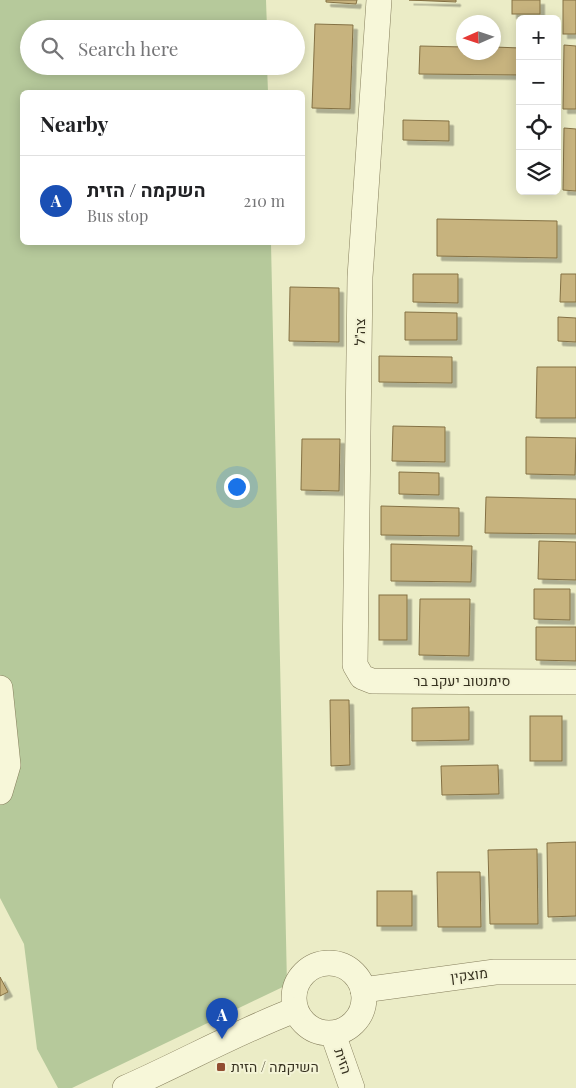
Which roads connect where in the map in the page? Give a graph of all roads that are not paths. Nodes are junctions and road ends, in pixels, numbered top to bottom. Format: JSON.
{"nodes":[{"id":1,"x":378,"y":0,"type":"edge"},
{"id":2,"x":356,"y":665,"type":"joint"},
{"id":3,"x":576,"y":682,"type":"edge"},
{"id":4,"x":0,"y":688,"type":"edge"},
{"id":5,"x":0,"y":792,"type":"edge"},
{"id":6,"x":576,"y":972,"type":"edge"},
{"id":7,"x":363,"y":990,"type":"junction"},
{"id":8,"x":295,"y":1010,"type":"junction"},
{"id":9,"x":333,"y":1034,"type":"junction"},
{"id":10,"x":125,"y":1088,"type":"edge"},
{"id":11,"x":352,"y":1088,"type":"edge"}],
"edges":[{"from":1,"to":2,"type":"street","name":"צה\"ל"},
{"from":2,"to":3,"type":"street","name":"סימנטוב יעקב בר"},
{"from":4,"to":5,"type":"street"},
{"from":6,"to":7,"type":"street","name":"מוצקין"},
{"from":7,"to":8,"type":"street"},
{"from":7,"to":9,"type":"street"},
{"from":8,"to":9,"type":"street"},
{"from":8,"to":10,"type":"street"},
{"from":9,"to":11,"type":"street","name":"הזית"}]}
